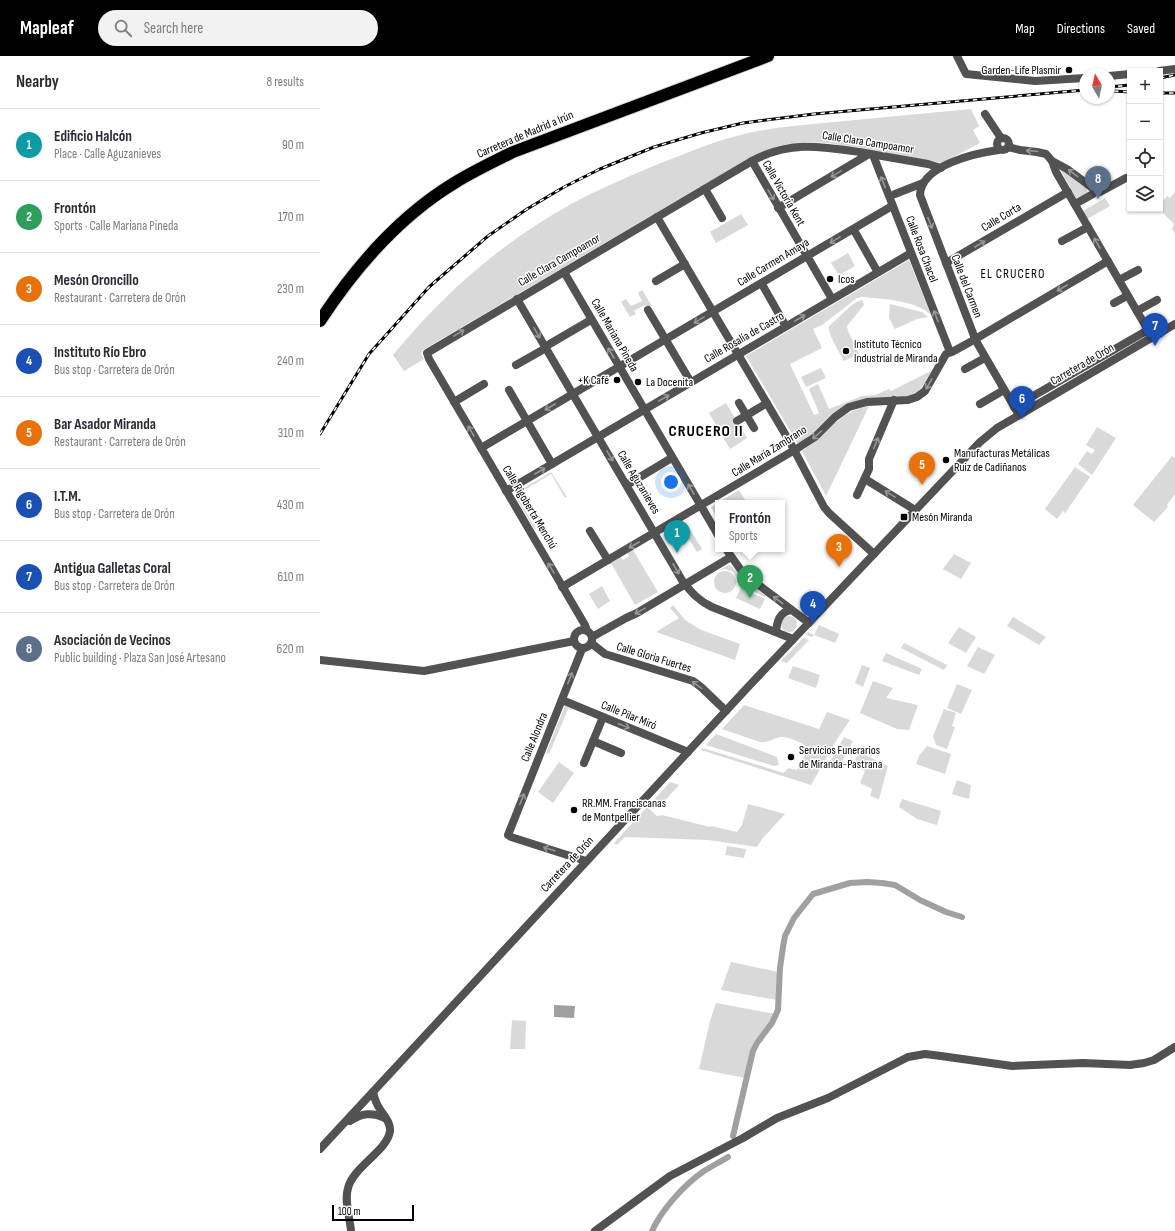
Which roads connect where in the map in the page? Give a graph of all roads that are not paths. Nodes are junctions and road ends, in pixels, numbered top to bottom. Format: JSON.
{"nodes":[{"id":1,"x":768,"y":56,"type":"edge"},
{"id":2,"x":957,"y":56,"type":"edge"},
{"id":3,"x":1175,"y":69,"type":"edge"},
{"id":4,"x":1163,"y":70,"type":"edge"},
{"id":5,"x":1127,"y":74,"type":"edge"},
{"id":6,"x":1115,"y":75,"type":"edge"},
{"id":7,"x":1079,"y":78,"type":"edge"},
{"id":8,"x":985,"y":114,"type":"dead end"},
{"id":9,"x":1001,"y":138,"type":"junction"},
{"id":10,"x":1008,"y":147,"type":"junction"},
{"id":11,"x":999,"y":150,"type":"junction"},
{"id":12,"x":871,"y":154,"type":"junction"},
{"id":13,"x":752,"y":161,"type":"junction"},
{"id":14,"x":1052,"y":161,"type":"junction"},
{"id":15,"x":942,"y":168,"type":"junction"},
{"id":16,"x":1126,"y":178,"type":"dead end"},
{"id":17,"x":922,"y":185,"type":"junction"},
{"id":18,"x":705,"y":189,"type":"junction"},
{"id":19,"x":1068,"y":192,"type":"junction"},
{"id":20,"x":1095,"y":192,"type":"junction"},
{"id":21,"x":895,"y":194,"type":"dead end"},
{"id":22,"x":1075,"y":204,"type":"junction"},
{"id":23,"x":892,"y":206,"type":"junction"},
{"id":24,"x":778,"y":208,"type":"junction"},
{"id":25,"x":657,"y":217,"type":"junction"},
{"id":26,"x":722,"y":218,"type":"dead end"},
{"id":27,"x":1088,"y":227,"type":"junction"},
{"id":28,"x":855,"y":232,"type":"dead end"},
{"id":29,"x":1062,"y":241,"type":"dead end"},
{"id":30,"x":911,"y":253,"type":"junction"},
{"id":31,"x":807,"y":256,"type":"junction"},
{"id":32,"x":1108,"y":261,"type":"junction"},
{"id":33,"x":946,"y":263,"type":"junction"},
{"id":34,"x":685,"y":264,"type":"junction"},
{"id":35,"x":876,"y":269,"type":"dead end"},
{"id":36,"x":1138,"y":270,"type":"dead end"},
{"id":37,"x":564,"y":272,"type":"junction"},
{"id":38,"x":1119,"y":280,"type":"junction"},
{"id":39,"x":656,"y":282,"type":"dead end"},
{"id":40,"x":762,"y":286,"type":"dead end"},
{"id":41,"x":1125,"y":297,"type":"dead end"},
{"id":42,"x":517,"y":299,"type":"junction"},
{"id":43,"x":832,"y":299,"type":"junction"},
{"id":44,"x":1157,"y":300,"type":"dead end"},
{"id":45,"x":1114,"y":303,"type":"dead end"},
{"id":46,"x":648,"y":310,"type":"dead end"},
{"id":47,"x":1137,"y":311,"type":"junction"},
{"id":48,"x":713,"y":312,"type":"junction"},
{"id":49,"x":320,"y":321,"type":"edge"},
{"id":50,"x":589,"y":321,"type":"dead end"},
{"id":51,"x":784,"y":323,"type":"dead end"},
{"id":52,"x":1175,"y":324,"type":"edge"},
{"id":53,"x":1150,"y":333,"type":"junction"},
{"id":54,"x":975,"y":339,"type":"junction"},
{"id":55,"x":667,"y":342,"type":"junction"},
{"id":56,"x":547,"y":346,"type":"junction"},
{"id":57,"x":950,"y":352,"type":"junction"},
{"id":58,"x":426,"y":353,"type":"joint"},
{"id":59,"x":738,"y":354,"type":"junction"},
{"id":60,"x":983,"y":359,"type":"dead end"},
{"id":61,"x":516,"y":365,"type":"dead end"},
{"id":62,"x":619,"y":367,"type":"junction"},
{"id":63,"x":965,"y":369,"type":"dead end"},
{"id":64,"x":689,"y":379,"type":"dead end"},
{"id":65,"x":484,"y":384,"type":"dead end"},
{"id":66,"x":509,"y":390,"type":"dead end"},
{"id":67,"x":1004,"y":390,"type":"junction"},
{"id":68,"x":573,"y":394,"type":"junction"},
{"id":69,"x":894,"y":400,"type":"junction"},
{"id":70,"x":454,"y":402,"type":"junction"},
{"id":71,"x":739,"y":403,"type":"dead end"},
{"id":72,"x":767,"y":403,"type":"junction"},
{"id":73,"x":980,"y":404,"type":"dead end"},
{"id":74,"x":644,"y":410,"type":"junction"},
{"id":75,"x":1017,"y":411,"type":"junction"},
{"id":76,"x":746,"y":415,"type":"junction"},
{"id":77,"x":527,"y":421,"type":"junction"},
{"id":78,"x":737,"y":421,"type":"dead end"},
{"id":79,"x":754,"y":428,"type":"dead end"},
{"id":80,"x":599,"y":437,"type":"junction"},
{"id":81,"x":481,"y":448,"type":"junction"},
{"id":82,"x":795,"y":450,"type":"junction"},
{"id":83,"x":670,"y":459,"type":"dead end"},
{"id":84,"x":552,"y":464,"type":"junction"},
{"id":85,"x":865,"y":479,"type":"junction"},
{"id":86,"x":630,"y":483,"type":"dead end"},
{"id":87,"x":506,"y":491,"type":"junction"},
{"id":88,"x":857,"y":495,"type":"dead end"},
{"id":89,"x":701,"y":506,"type":"junction"},
{"id":90,"x":915,"y":510,"type":"junction"},
{"id":91,"x":715,"y":529,"type":"edge"},
{"id":92,"x":590,"y":531,"type":"dead end"},
{"id":93,"x":655,"y":532,"type":"junction"},
{"id":94,"x":728,"y":552,"type":"edge"},
{"id":95,"x":874,"y":554,"type":"junction"},
{"id":96,"x":731,"y":557,"type":"junction"},
{"id":97,"x":608,"y":560,"type":"junction"},
{"id":98,"x":686,"y":584,"type":"junction"},
{"id":99,"x":562,"y":587,"type":"junction"},
{"id":100,"x":791,"y":610,"type":"junction"},
{"id":101,"x":809,"y":623,"type":"junction"},
{"id":102,"x":776,"y":632,"type":"junction"},
{"id":103,"x":589,"y":634,"type":"junction"},
{"id":104,"x":793,"y":639,"type":"junction"},
{"id":105,"x":574,"y":641,"type":"junction"},
{"id":106,"x":582,"y":649,"type":"junction"},
{"id":107,"x":320,"y":660,"type":"edge"},
{"id":108,"x":562,"y":700,"type":"junction"},
{"id":109,"x":726,"y":711,"type":"junction"},
{"id":110,"x":601,"y":720,"type":"junction"},
{"id":111,"x":593,"y":741,"type":"junction"},
{"id":112,"x":688,"y":752,"type":"junction"},
{"id":113,"x":621,"y":753,"type":"dead end"},
{"id":114,"x":584,"y":762,"type":"dead end"},
{"id":115,"x":586,"y":861,"type":"junction"},
{"id":116,"x":1175,"y":1047,"type":"edge"},
{"id":117,"x":373,"y":1092,"type":"junction"},
{"id":118,"x":365,"y":1101,"type":"junction"},
{"id":119,"x":377,"y":1104,"type":"junction"},
{"id":120,"x":376,"y":1115,"type":"junction"},
{"id":121,"x":385,"y":1118,"type":"junction"},
{"id":122,"x":342,"y":1125,"type":"junction"},
{"id":123,"x":320,"y":1149,"type":"edge"},
{"id":124,"x":352,"y":1231,"type":"edge"},
{"id":125,"x":595,"y":1231,"type":"edge"}],
"edges":[{"from":1,"to":49,"type":"highway","name":"Carretera de Madrid a Irún"},
{"from":2,"to":7,"type":"street"},
{"from":3,"to":4,"type":"street"},
{"from":5,"to":6,"type":"street"},
{"from":8,"to":9,"type":"street"},
{"from":9,"to":10,"type":"street"},
{"from":9,"to":11,"type":"street"},
{"from":10,"to":11,"type":"street"},
{"from":14,"to":10,"type":"street","one_way":true},
{"from":11,"to":15,"type":"street"},
{"from":12,"to":13,"type":"street","name":"Calle Clara Campoamor"},
{"from":12,"to":15,"type":"street","name":"Calle Clara Campoamor"},
{"from":23,"to":12,"type":"street","name":"Calle Rosa Chacel","one_way":true},
{"from":12,"to":24,"type":"street","one_way":true},
{"from":13,"to":18,"type":"street","name":"Calle Clara Campoamor"},
{"from":13,"to":24,"type":"street","name":"Calle Victoria Kent","one_way":true},
{"from":14,"to":19,"type":"street"},
{"from":20,"to":14,"type":"street","one_way":true},
{"from":15,"to":17,"type":"street"},
{"from":16,"to":20,"type":"street"},
{"from":17,"to":21,"type":"street"},
{"from":17,"to":33,"type":"street","name":"Calle del Carmen","one_way":true},
{"from":18,"to":25,"type":"street","name":"Calle Clara Campoamor"},
{"from":18,"to":26,"type":"street"},
{"from":19,"to":22,"type":"street"},
{"from":33,"to":19,"type":"street","name":"Calle Corta","one_way":true},
{"from":20,"to":22,"type":"street"},
{"from":22,"to":27,"type":"street"},
{"from":23,"to":30,"type":"street","name":"Calle Rosa Chacel"},
{"from":23,"to":31,"type":"street","name":"Calle Carmen Amaya","one_way":true},
{"from":24,"to":31,"type":"street","name":"Calle Victoria Kent"},
{"from":25,"to":34,"type":"street"},
{"from":25,"to":37,"type":"street","name":"Calle Clara Campoamor"},
{"from":27,"to":29,"type":"street"},
{"from":32,"to":27,"type":"street","one_way":true},
{"from":28,"to":35,"type":"street"},
{"from":30,"to":43,"type":"street","name":"Calle Rosalía de Castro"},
{"from":57,"to":30,"type":"street","name":"Calle Rosa Chacel","one_way":true},
{"from":31,"to":43,"type":"street","name":"Calle Victoria Kent"},
{"from":31,"to":48,"type":"street","name":"Calle Carmen Amaya"},
{"from":32,"to":38,"type":"street"},
{"from":32,"to":54,"type":"street","one_way":true},
{"from":33,"to":54,"type":"street","name":"Calle del Carmen"},
{"from":34,"to":39,"type":"street"},
{"from":34,"to":48,"type":"street"},
{"from":36,"to":38,"type":"street"},
{"from":37,"to":42,"type":"street","name":"Calle Clara Campoamor"},
{"from":62,"to":37,"type":"street","name":"Calle Mariana Pineda","one_way":true},
{"from":38,"to":47,"type":"street"},
{"from":40,"to":51,"type":"street"},
{"from":41,"to":45,"type":"street"},
{"from":42,"to":56,"type":"street","name":"Calle Aguzanieves","one_way":true},
{"from":58,"to":42,"type":"street","name":"Calle Clara Campoamor","one_way":true},
{"from":59,"to":43,"type":"street","name":"Calle Rosalía de Castro","one_way":true},
{"from":44,"to":47,"type":"street"},
{"from":46,"to":55,"type":"street"},
{"from":47,"to":53,"type":"street"},
{"from":48,"to":55,"type":"street","name":"Calle Carmen Amaya","one_way":true},
{"from":48,"to":59,"type":"street"},
{"from":50,"to":56,"type":"street"},
{"from":52,"to":53,"type":"street"},
{"from":53,"to":75,"type":"street","name":"Carretera de Orón"},
{"from":54,"to":57,"type":"street"},
{"from":54,"to":67,"type":"street","name":"Calle del Carmen"},
{"from":55,"to":62,"type":"street","name":"Calle Carmen Amaya"},
{"from":55,"to":64,"type":"street"},
{"from":56,"to":61,"type":"street"},
{"from":56,"to":68,"type":"street","name":"Calle Aguzanieves"},
{"from":57,"to":69,"type":"street","name":"Calle María Zambrano","one_way":true},
{"from":58,"to":70,"type":"street","name":"Calle Rigoberta Menchú"},
{"from":59,"to":72,"type":"street"},
{"from":74,"to":59,"type":"street","name":"Calle Rosalía de Castro","one_way":true},
{"from":60,"to":63,"type":"street"},
{"from":62,"to":68,"type":"street","name":"Calle Carmen Amaya"},
{"from":62,"to":74,"type":"street","name":"Calle Mariana Pineda"},
{"from":65,"to":70,"type":"street"},
{"from":66,"to":77,"type":"street"},
{"from":67,"to":73,"type":"street"},
{"from":67,"to":75,"type":"street","name":"Calle del Carmen"},
{"from":68,"to":77,"type":"street","name":"Calle Carmen Amaya","one_way":true},
{"from":68,"to":80,"type":"street","name":"Calle Aguzanieves"},
{"from":69,"to":82,"type":"street","name":"Calle María Zambrano","one_way":true},
{"from":85,"to":69,"type":"street","one_way":true},
{"from":81,"to":70,"type":"street","name":"Calle Rigoberta Menchú","one_way":true},
{"from":71,"to":76,"type":"street"},
{"from":72,"to":76,"type":"street"},
{"from":72,"to":82,"type":"street"},
{"from":74,"to":80,"type":"street","name":"Calle Rosalía de Castro"},
{"from":89,"to":74,"type":"street","name":"Calle Mariana Pineda","one_way":true},
{"from":75,"to":90,"type":"street","name":"Carretera de Orón"},
{"from":76,"to":78,"type":"street"},
{"from":76,"to":79,"type":"street"},
{"from":77,"to":81,"type":"street","name":"Calle Carmen Amaya"},
{"from":77,"to":84,"type":"street"},
{"from":80,"to":84,"type":"street","name":"Calle Rosalía de Castro"},
{"from":80,"to":93,"type":"street","name":"Calle Aguzanieves","one_way":true},
{"from":81,"to":87,"type":"street","name":"Calle Rigoberta Menchú"},
{"from":82,"to":89,"type":"street","name":"Calle María Zambrano"},
{"from":82,"to":95,"type":"street"},
{"from":83,"to":86,"type":"street"},
{"from":87,"to":84,"type":"street","name":"Calle Rosalía de Castro","one_way":true},
{"from":85,"to":88,"type":"street"},
{"from":90,"to":85,"type":"street","one_way":true},
{"from":99,"to":87,"type":"street","name":"Calle Rigoberta Menchú","one_way":true},
{"from":89,"to":91,"type":"street","name":"Calle Mariana Pineda"},
{"from":89,"to":93,"type":"street","name":"Calle María Zambrano"},
{"from":90,"to":95,"type":"street","name":"Carretera de Orón"},
{"from":92,"to":97,"type":"street"},
{"from":93,"to":97,"type":"street","name":"Calle María Zambrano","one_way":true},
{"from":93,"to":98,"type":"street","name":"Calle Aguzanieves","one_way":true},
{"from":94,"to":96,"type":"street"},
{"from":95,"to":101,"type":"street","name":"Carretera de Orón"},
{"from":96,"to":98,"type":"street"},
{"from":100,"to":96,"type":"street","one_way":true},
{"from":97,"to":99,"type":"street","name":"Calle María Zambrano"},
{"from":98,"to":102,"type":"street","name":"Calle Aguzanieves"},
{"from":98,"to":103,"type":"street","one_way":true},
{"from":99,"to":103,"type":"street","name":"Calle Rigoberta Menchú"},
{"from":100,"to":101,"type":"street"},
{"from":100,"to":102,"type":"street"},
{"from":101,"to":104,"type":"street","name":"Carretera de Orón"},
{"from":102,"to":104,"type":"street","name":"Calle Aguzanieves"},
{"from":103,"to":105,"type":"street"},
{"from":103,"to":106,"type":"street"},
{"from":109,"to":103,"type":"street","name":"Calle Gloria Fuertes","one_way":true},
{"from":104,"to":109,"type":"street","name":"Carretera de Orón"},
{"from":105,"to":106,"type":"street"},
{"from":105,"to":107,"type":"street"},
{"from":108,"to":106,"type":"street","name":"Calle Alondra","one_way":true},
{"from":108,"to":110,"type":"street","name":"Calle Pilar Miró"},
{"from":115,"to":108,"type":"street","name":"Calle Alondra","one_way":true},
{"from":109,"to":112,"type":"street","name":"Carretera de Orón"},
{"from":110,"to":111,"type":"street","name":"Calle Pilar Miró"},
{"from":110,"to":112,"type":"street","name":"Calle Pilar Miró","one_way":true},
{"from":111,"to":113,"type":"street"},
{"from":111,"to":114,"type":"street","name":"Calle Pilar Miró"},
{"from":112,"to":115,"type":"street","name":"Carretera de Orón"},
{"from":115,"to":117,"type":"street","name":"Carretera de Orón"},
{"from":116,"to":125,"type":"street"},
{"from":117,"to":118,"type":"street","name":"Carretera de Orón"},
{"from":117,"to":119,"type":"street"},
{"from":118,"to":119,"type":"street"},
{"from":118,"to":120,"type":"street"},
{"from":118,"to":122,"type":"street","name":"Carretera de Orón"},
{"from":119,"to":121,"type":"street"},
{"from":120,"to":121,"type":"street"},
{"from":120,"to":122,"type":"street"},
{"from":121,"to":124,"type":"street"},
{"from":122,"to":123,"type":"street","name":"Carretera de Orón"}]}
